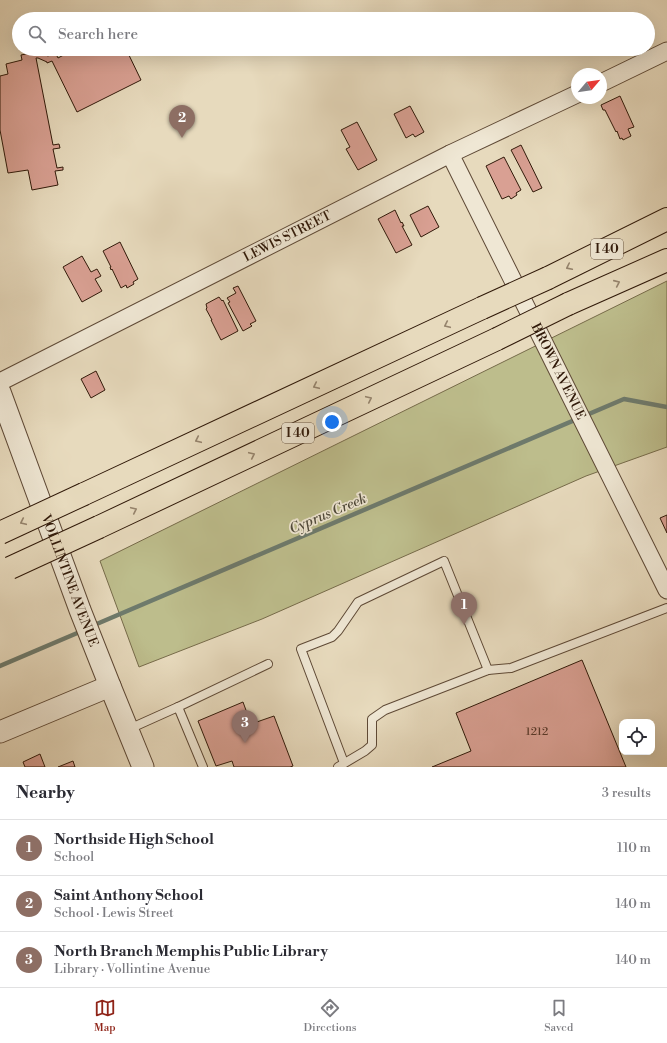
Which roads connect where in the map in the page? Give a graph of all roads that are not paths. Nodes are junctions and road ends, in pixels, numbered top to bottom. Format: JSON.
{"nodes":[{"id":1,"x":667,"y":51,"type":"edge"},
{"id":2,"x":607,"y":80,"type":"edge"},
{"id":3,"x":571,"y":97,"type":"edge"},
{"id":4,"x":450,"y":154,"type":"junction"},
{"id":5,"x":667,"y":208,"type":"edge"},
{"id":6,"x":667,"y":219,"type":"edge"},
{"id":7,"x":590,"y":257,"type":"junction"},
{"id":8,"x":667,"y":260,"type":"edge"},
{"id":9,"x":0,"y":382,"type":"edge"},
{"id":10,"x":0,"y":392,"type":"edge"},
{"id":11,"x":0,"y":533,"type":"edge"},
{"id":12,"x":5,"y":571,"type":"edge"},
{"id":13,"x":667,"y":590,"type":"edge"},
{"id":14,"x":667,"y":608,"type":"edge"},
{"id":15,"x":268,"y":664,"type":"dead end"},
{"id":16,"x":488,"y":670,"type":"junction"},
{"id":17,"x":110,"y":686,"type":"junction"},
{"id":18,"x":178,"y":707,"type":"junction"},
{"id":19,"x":128,"y":729,"type":"junction"},
{"id":20,"x":0,"y":732,"type":"edge"},
{"id":21,"x":341,"y":765,"type":"edge"},
{"id":22,"x":143,"y":767,"type":"edge"},
{"id":23,"x":203,"y":767,"type":"edge"}],
"edges":[{"from":1,"to":2,"type":"street"},
{"from":3,"to":4,"type":"street","name":"LEWIS STREET"},
{"from":4,"to":9,"type":"street","name":"LEWIS STREET"},
{"from":4,"to":13,"type":"street","name":"BROWN AVENUE"},
{"from":5,"to":7,"type":"highway"},
{"from":6,"to":7,"type":"highway","number":"I 40"},
{"from":7,"to":11,"type":"highway","number":"I 40","one_way":true,"bridge":true},
{"from":12,"to":8,"type":"highway","number":"I 40","one_way":true,"bridge":true},
{"from":10,"to":17,"type":"street","name":"VOLLINTINE AVENUE"},
{"from":14,"to":16,"type":"lane"},
{"from":15,"to":18,"type":"lane"},
{"from":16,"to":21,"type":"lane"},
{"from":16,"to":21,"type":"lane"},
{"from":17,"to":19,"type":"street","name":"VOLLINTINE AVENUE"},
{"from":17,"to":20,"type":"street"},
{"from":18,"to":19,"type":"lane"},
{"from":18,"to":23,"type":"lane"},
{"from":19,"to":22,"type":"street","name":"VOLLINTINE AVENUE"}]}
